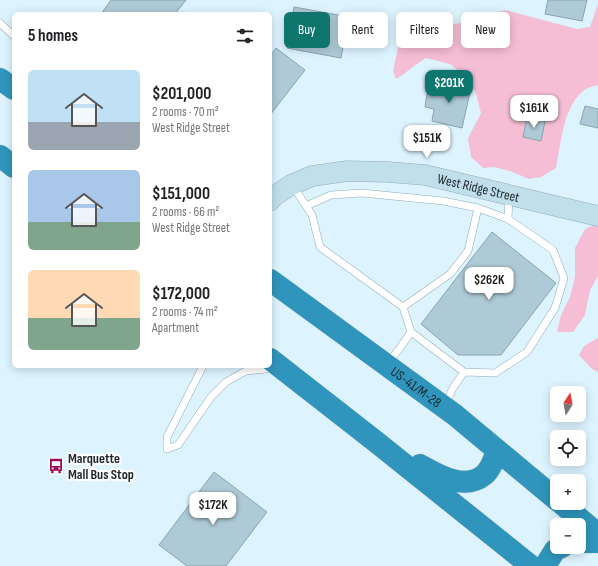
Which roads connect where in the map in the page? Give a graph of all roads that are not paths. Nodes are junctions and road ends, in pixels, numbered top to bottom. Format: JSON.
{"nodes":[{"id":1,"x":0,"y":23,"type":"edge"},
{"id":2,"x":12,"y":34,"type":"edge"},
{"id":3,"x":0,"y":79,"type":"edge"},
{"id":4,"x":12,"y":88,"type":"edge"},
{"id":5,"x":0,"y":156,"type":"edge"},
{"id":6,"x":12,"y":165,"type":"edge"},
{"id":7,"x":291,"y":184,"type":"junction"},
{"id":8,"x":509,"y":194,"type":"junction"},
{"id":9,"x":272,"y":198,"type":"edge"},
{"id":10,"x":306,"y":206,"type":"junction"},
{"id":11,"x":478,"y":208,"type":"junction"},
{"id":12,"x":598,"y":216,"type":"edge"},
{"id":13,"x":508,"y":219,"type":"junction"},
{"id":14,"x":272,"y":281,"type":"edge"},
{"id":15,"x":403,"y":307,"type":"junction"},
{"id":16,"x":411,"y":332,"type":"junction"},
{"id":17,"x":276,"y":363,"type":"edge"},
{"id":18,"x":386,"y":365,"type":"junction"},
{"id":19,"x":202,"y":368,"type":"edge"},
{"id":20,"x":257,"y":368,"type":"edge"},
{"id":21,"x":464,"y":372,"type":"junction"},
{"id":22,"x":444,"y":407,"type":"junction"},
{"id":23,"x":375,"y":441,"type":"junction"},
{"id":24,"x":498,"y":451,"type":"junction"},
{"id":25,"x":550,"y":494,"type":"edge"},
{"id":26,"x":569,"y":510,"type":"edge"},
{"id":27,"x":598,"y":534,"type":"edge"},
{"id":28,"x":586,"y":542,"type":"edge"},
{"id":29,"x":598,"y":542,"type":"edge"},
{"id":30,"x":553,"y":554,"type":"edge"},
{"id":31,"x":531,"y":566,"type":"edge"},
{"id":32,"x":545,"y":566,"type":"edge"}],
"edges":[{"from":1,"to":2,"type":"lane"},
{"from":3,"to":4,"type":"highway"},
{"from":5,"to":6,"type":"highway"},
{"from":7,"to":8,"type":"street","name":"West Ridge Street"},
{"from":7,"to":9,"type":"street","name":"West Ridge Street"},
{"from":7,"to":10,"type":"lane"},
{"from":8,"to":12,"type":"street","name":"West Ridge Street"},
{"from":8,"to":13,"type":"lane"},
{"from":10,"to":11,"type":"lane"},
{"from":10,"to":15,"type":"lane"},
{"from":11,"to":13,"type":"lane"},
{"from":11,"to":15,"type":"lane"},
{"from":13,"to":21,"type":"lane"},
{"from":14,"to":18,"type":"highway","name":"US-41/M-28"},
{"from":15,"to":16,"type":"lane"},
{"from":16,"to":18,"type":"lane"},
{"from":16,"to":21,"type":"lane"},
{"from":17,"to":23,"type":"highway"},
{"from":18,"to":22,"type":"highway","name":"US-41/M-28"},
{"from":19,"to":20,"type":"lane"},
{"from":21,"to":22,"type":"lane"},
{"from":22,"to":24,"type":"highway","name":"US-41/M-28"},
{"from":23,"to":24,"type":"highway"},
{"from":23,"to":31,"type":"highway"},
{"from":24,"to":25,"type":"highway","name":"US-41/M-28"},
{"from":26,"to":27,"type":"highway"},
{"from":28,"to":29,"type":"highway"},
{"from":30,"to":32,"type":"highway"}]}
